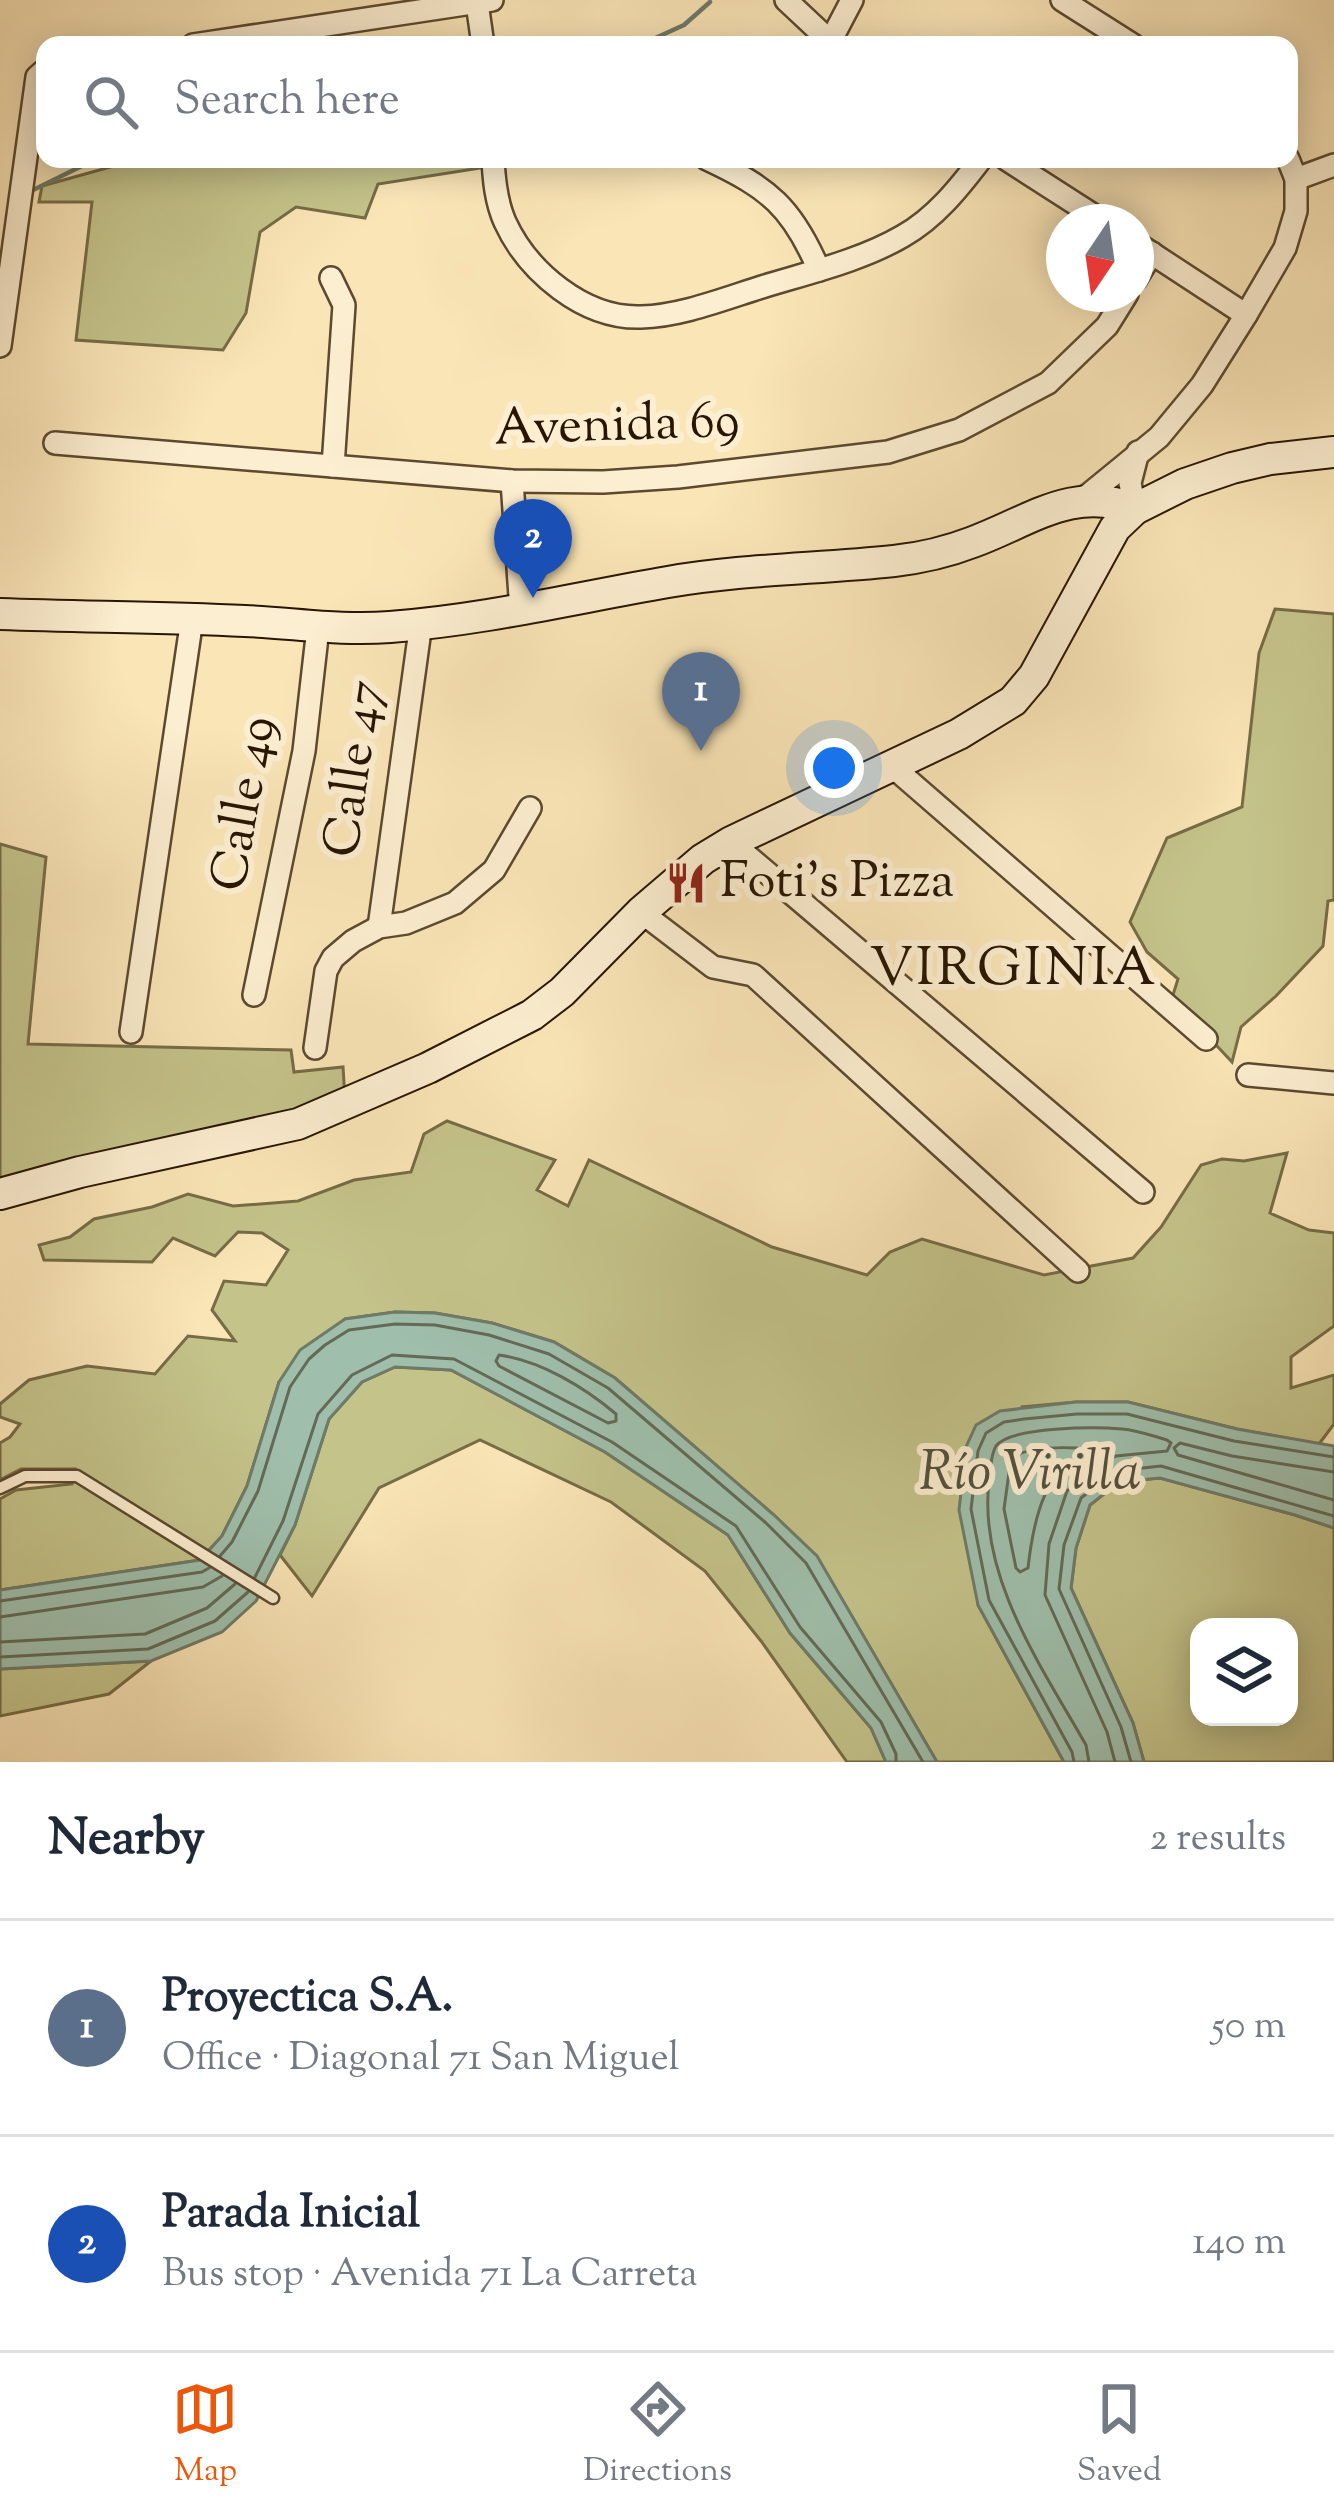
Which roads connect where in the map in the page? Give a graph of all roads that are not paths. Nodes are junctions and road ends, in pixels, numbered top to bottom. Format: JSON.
{"nodes":[{"id":1,"x":786,"y":0,"type":"edge"},
{"id":2,"x":852,"y":0,"type":"edge"},
{"id":3,"x":1062,"y":0,"type":"edge"},
{"id":4,"x":485,"y":1,"type":"edge"},
{"id":5,"x":1097,"y":9,"type":"edge"},
{"id":6,"x":253,"y":36,"type":"edge"},
{"id":7,"x":483,"y":36,"type":"edge"},
{"id":8,"x":825,"y":36,"type":"edge"},
{"id":9,"x":835,"y":36,"type":"edge"},
{"id":10,"x":1124,"y":36,"type":"edge"},
{"id":11,"x":36,"y":99,"type":"edge"},
{"id":12,"x":1334,"y":165,"type":"edge"},
{"id":13,"x":494,"y":168,"type":"edge"},
{"id":14,"x":726,"y":168,"type":"edge"},
{"id":15,"x":973,"y":168,"type":"edge"},
{"id":16,"x":1020,"y":168,"type":"edge"},
{"id":17,"x":1292,"y":169,"type":"edge"},
{"id":18,"x":1076,"y":204,"type":"edge"},
{"id":19,"x":1154,"y":255,"type":"edge"},
{"id":20,"x":819,"y":270,"type":"junction"},
{"id":21,"x":331,"y":278,"type":"dead end"},
{"id":22,"x":1116,"y":312,"type":"edge"},
{"id":23,"x":1246,"y":315,"type":"junction"},
{"id":24,"x":0,"y":346,"type":"edge"},
{"id":25,"x":55,"y":443,"type":"dead end"},
{"id":26,"x":1138,"y":452,"type":"junction"},
{"id":27,"x":1334,"y":452,"type":"edge"},
{"id":28,"x":333,"y":466,"type":"junction"},
{"id":29,"x":512,"y":481,"type":"junction"},
{"id":30,"x":1082,"y":500,"type":"junction"},
{"id":31,"x":1136,"y":509,"type":"junction"},
{"id":32,"x":521,"y":610,"type":"junction"},
{"id":33,"x":192,"y":619,"type":"junction"},
{"id":34,"x":1,"y":621,"type":"edge"},
{"id":35,"x":421,"y":623,"type":"junction"},
{"id":36,"x":318,"y":628,"type":"junction"},
{"id":37,"x":893,"y":767,"type":"junction"},
{"id":38,"x":530,"y":808,"type":"dead end"},
{"id":39,"x":731,"y":842,"type":"junction"},
{"id":40,"x":641,"y":912,"type":"junction"},
{"id":41,"x":379,"y":927,"type":"junction"},
{"id":42,"x":254,"y":995,"type":"dead end"},
{"id":43,"x":131,"y":1032,"type":"dead end"},
{"id":44,"x":1206,"y":1039,"type":"dead end"},
{"id":45,"x":315,"y":1048,"type":"dead end"},
{"id":46,"x":1248,"y":1075,"type":"dead end"},
{"id":47,"x":1334,"y":1083,"type":"edge"},
{"id":48,"x":1143,"y":1192,"type":"dead end"},
{"id":49,"x":0,"y":1195,"type":"edge"},
{"id":50,"x":1078,"y":1270,"type":"dead end"},
{"id":51,"x":0,"y":1488,"type":"edge"},
{"id":52,"x":270,"y":1595,"type":"dead end"}],
"edges":[{"from":1,"to":8,"type":"street"},
{"from":2,"to":9,"type":"street"},
{"from":3,"to":5,"type":"street"},
{"from":4,"to":6,"type":"street"},
{"from":4,"to":7,"type":"street"},
{"from":5,"to":10,"type":"street"},
{"from":11,"to":24,"type":"street"},
{"from":12,"to":17,"type":"street"},
{"from":13,"to":20,"type":"street"},
{"from":14,"to":20,"type":"street"},
{"from":15,"to":20,"type":"street"},
{"from":16,"to":18,"type":"street"},
{"from":17,"to":23,"type":"street"},
{"from":19,"to":23,"type":"street"},
{"from":21,"to":28,"type":"street"},
{"from":22,"to":29,"type":"street","name":"Avenida 69"},
{"from":23,"to":26,"type":"street"},
{"from":25,"to":28,"type":"street","name":"Avenida 69"},
{"from":26,"to":30,"type":"street"},
{"from":26,"to":31,"type":"street"},
{"from":27,"to":31,"type":"main road"},
{"from":28,"to":29,"type":"street","name":"Avenida 69"},
{"from":29,"to":32,"type":"street"},
{"from":30,"to":31,"type":"main road"},
{"from":30,"to":32,"type":"main road"},
{"from":31,"to":37,"type":"main road"},
{"from":32,"to":35,"type":"main road"},
{"from":33,"to":34,"type":"main road"},
{"from":33,"to":36,"type":"main road"},
{"from":33,"to":43,"type":"street"},
{"from":35,"to":36,"type":"main road"},
{"from":35,"to":41,"type":"street","name":"Calle 47"},
{"from":36,"to":42,"type":"street","name":"Calle 49"},
{"from":37,"to":39,"type":"main road"},
{"from":37,"to":44,"type":"street"},
{"from":38,"to":41,"type":"street"},
{"from":39,"to":40,"type":"main road"},
{"from":39,"to":48,"type":"street"},
{"from":40,"to":49,"type":"main road"},
{"from":40,"to":50,"type":"street"},
{"from":41,"to":45,"type":"street"},
{"from":46,"to":47,"type":"street"},
{"from":51,"to":52,"type":"lane"}]}
